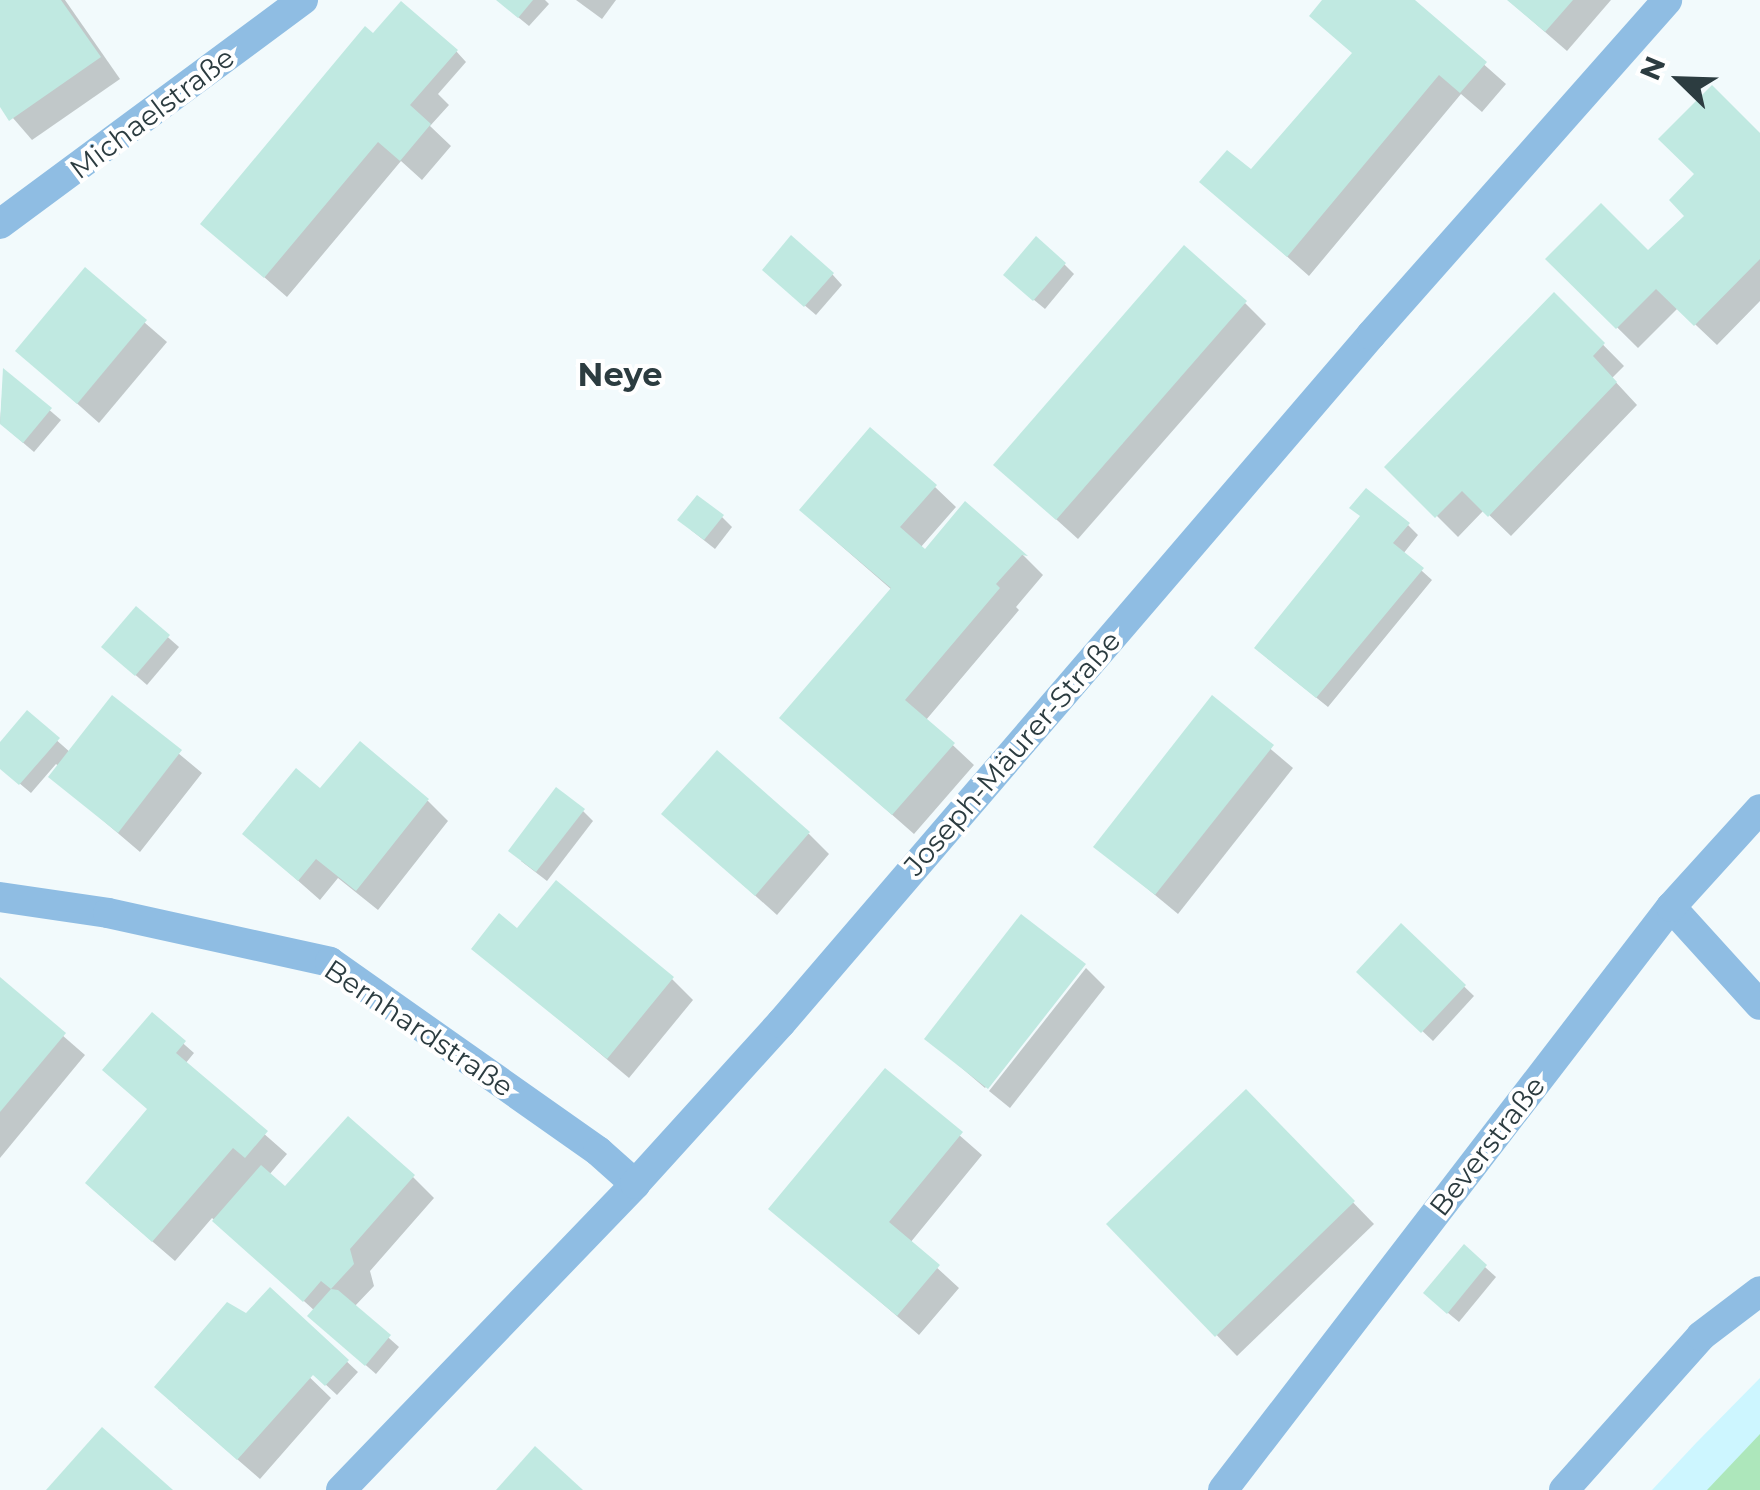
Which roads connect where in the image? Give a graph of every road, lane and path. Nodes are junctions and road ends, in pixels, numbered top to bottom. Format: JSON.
{"nodes":[{"id":1,"x":303,"y":0,"type":"edge"},
{"id":2,"x":1667,"y":0,"type":"edge"},
{"id":3,"x":0,"y":224,"type":"edge"},
{"id":4,"x":1760,"y":809,"type":"edge"},
{"id":5,"x":0,"y":898,"type":"edge"},
{"id":6,"x":1671,"y":907,"type":"junction"},
{"id":7,"x":1760,"y":1005,"type":"edge"},
{"id":8,"x":635,"y":1184,"type":"junction"},
{"id":9,"x":1760,"y":1290,"type":"edge"},
{"id":10,"x":341,"y":1490,"type":"edge"},
{"id":11,"x":1223,"y":1490,"type":"edge"},
{"id":12,"x":1564,"y":1490,"type":"edge"}],
"edges":[{"from":1,"to":3,"type":"street","name":"Michaelstraße"},
{"from":2,"to":8,"type":"street","name":"Joseph-Mäurer-Straße"},
{"from":4,"to":6,"type":"street","name":"Beverstraße"},
{"from":5,"to":8,"type":"street","name":"Bernhardstraße"},
{"from":6,"to":7,"type":"street"},
{"from":6,"to":11,"type":"street","name":"Beverstraße"},
{"from":8,"to":10,"type":"street","name":"Joseph-Mäurer-Straße"},
{"from":9,"to":12,"type":"street"}]}
